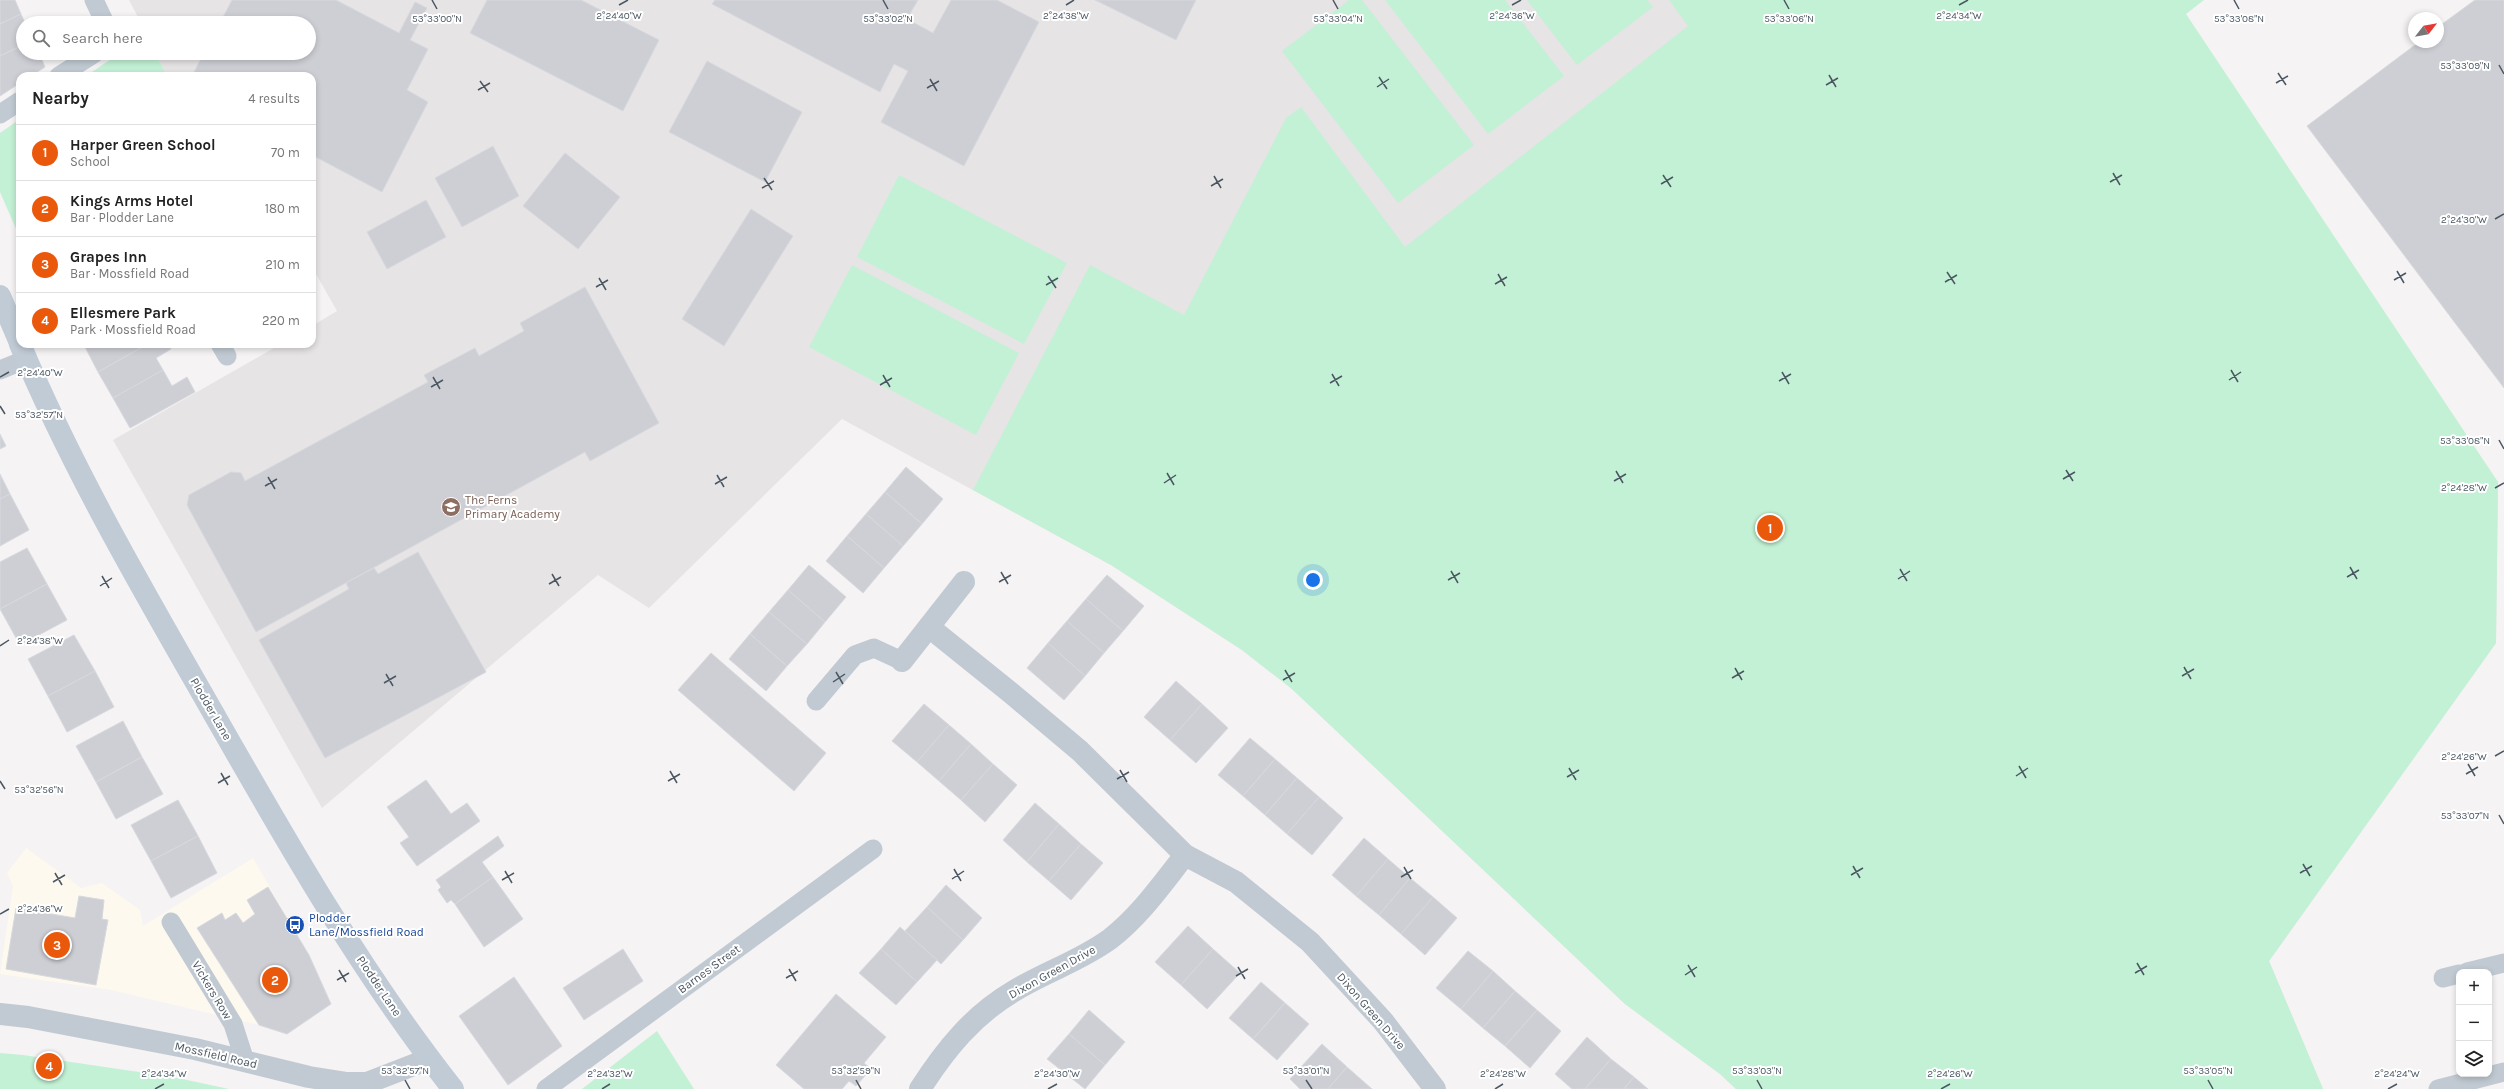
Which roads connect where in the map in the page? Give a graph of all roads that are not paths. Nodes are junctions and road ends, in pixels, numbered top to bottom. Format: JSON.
{"nodes":[{"id":1,"x":94,"y":0,"type":"edge"},
{"id":2,"x":102,"y":16,"type":"edge"},
{"id":3,"x":84,"y":60,"type":"edge"},
{"id":4,"x":65,"y":72,"type":"edge"},
{"id":5,"x":16,"y":104,"type":"edge"},
{"id":6,"x":0,"y":114,"type":"edge"},
{"id":7,"x":0,"y":296,"type":"edge"},
{"id":8,"x":16,"y":321,"type":"edge"},
{"id":9,"x":22,"y":349,"type":"edge"},
{"id":10,"x":0,"y":370,"type":"edge"},
{"id":11,"x":964,"y":582,"type":"dead end"},
{"id":12,"x":929,"y":627,"type":"junction"},
{"id":13,"x":902,"y":662,"type":"joint"},
{"id":14,"x":816,"y":701,"type":"dead end"},
{"id":15,"x":873,"y":849,"type":"dead end"},
{"id":16,"x":1185,"y":855,"type":"junction"},
{"id":17,"x":171,"y":922,"type":"dead end"},
{"id":18,"x":2504,"y":963,"type":"edge"},
{"id":19,"x":2479,"y":969,"type":"edge"},
{"id":20,"x":0,"y":1014,"type":"edge"},
{"id":21,"x":429,"y":1059,"type":"junction"},
{"id":22,"x":245,"y":1061,"type":"junction"},
{"id":23,"x":2504,"y":1072,"type":"edge"},
{"id":24,"x":307,"y":1083,"type":"edge"},
{"id":25,"x":453,"y":1089,"type":"edge"},
{"id":26,"x":546,"y":1089,"type":"edge"},
{"id":27,"x":920,"y":1089,"type":"edge"},
{"id":28,"x":1435,"y":1089,"type":"edge"},
{"id":29,"x":2438,"y":1089,"type":"edge"}],
"edges":[{"from":1,"to":2,"type":"lane"},
{"from":3,"to":4,"type":"lane"},
{"from":5,"to":6,"type":"lane"},
{"from":7,"to":8,"type":"main road","name":"Plodder Lane"},
{"from":9,"to":10,"type":"lane"},
{"from":9,"to":21,"type":"main road","name":"Plodder Lane"},
{"from":11,"to":12,"type":"street"},
{"from":12,"to":13,"type":"street"},
{"from":12,"to":16,"type":"street","name":"Dixon Green Drive"},
{"from":13,"to":14,"type":"lane"},
{"from":15,"to":26,"type":"lane","name":"Barnes Street"},
{"from":16,"to":27,"type":"street","name":"Dixon Green Drive"},
{"from":16,"to":28,"type":"street","name":"Dixon Green Drive"},
{"from":17,"to":22,"type":"lane","name":"Vickers Row"},
{"from":18,"to":19,"type":"lane"},
{"from":20,"to":22,"type":"street","name":"Mossfield Road"},
{"from":21,"to":24,"type":"street","name":"Mossfield Road"},
{"from":21,"to":25,"type":"main road","name":"Plodder Lane"},
{"from":22,"to":24,"type":"street","name":"Mossfield Road"},
{"from":23,"to":29,"type":"lane"}]}
